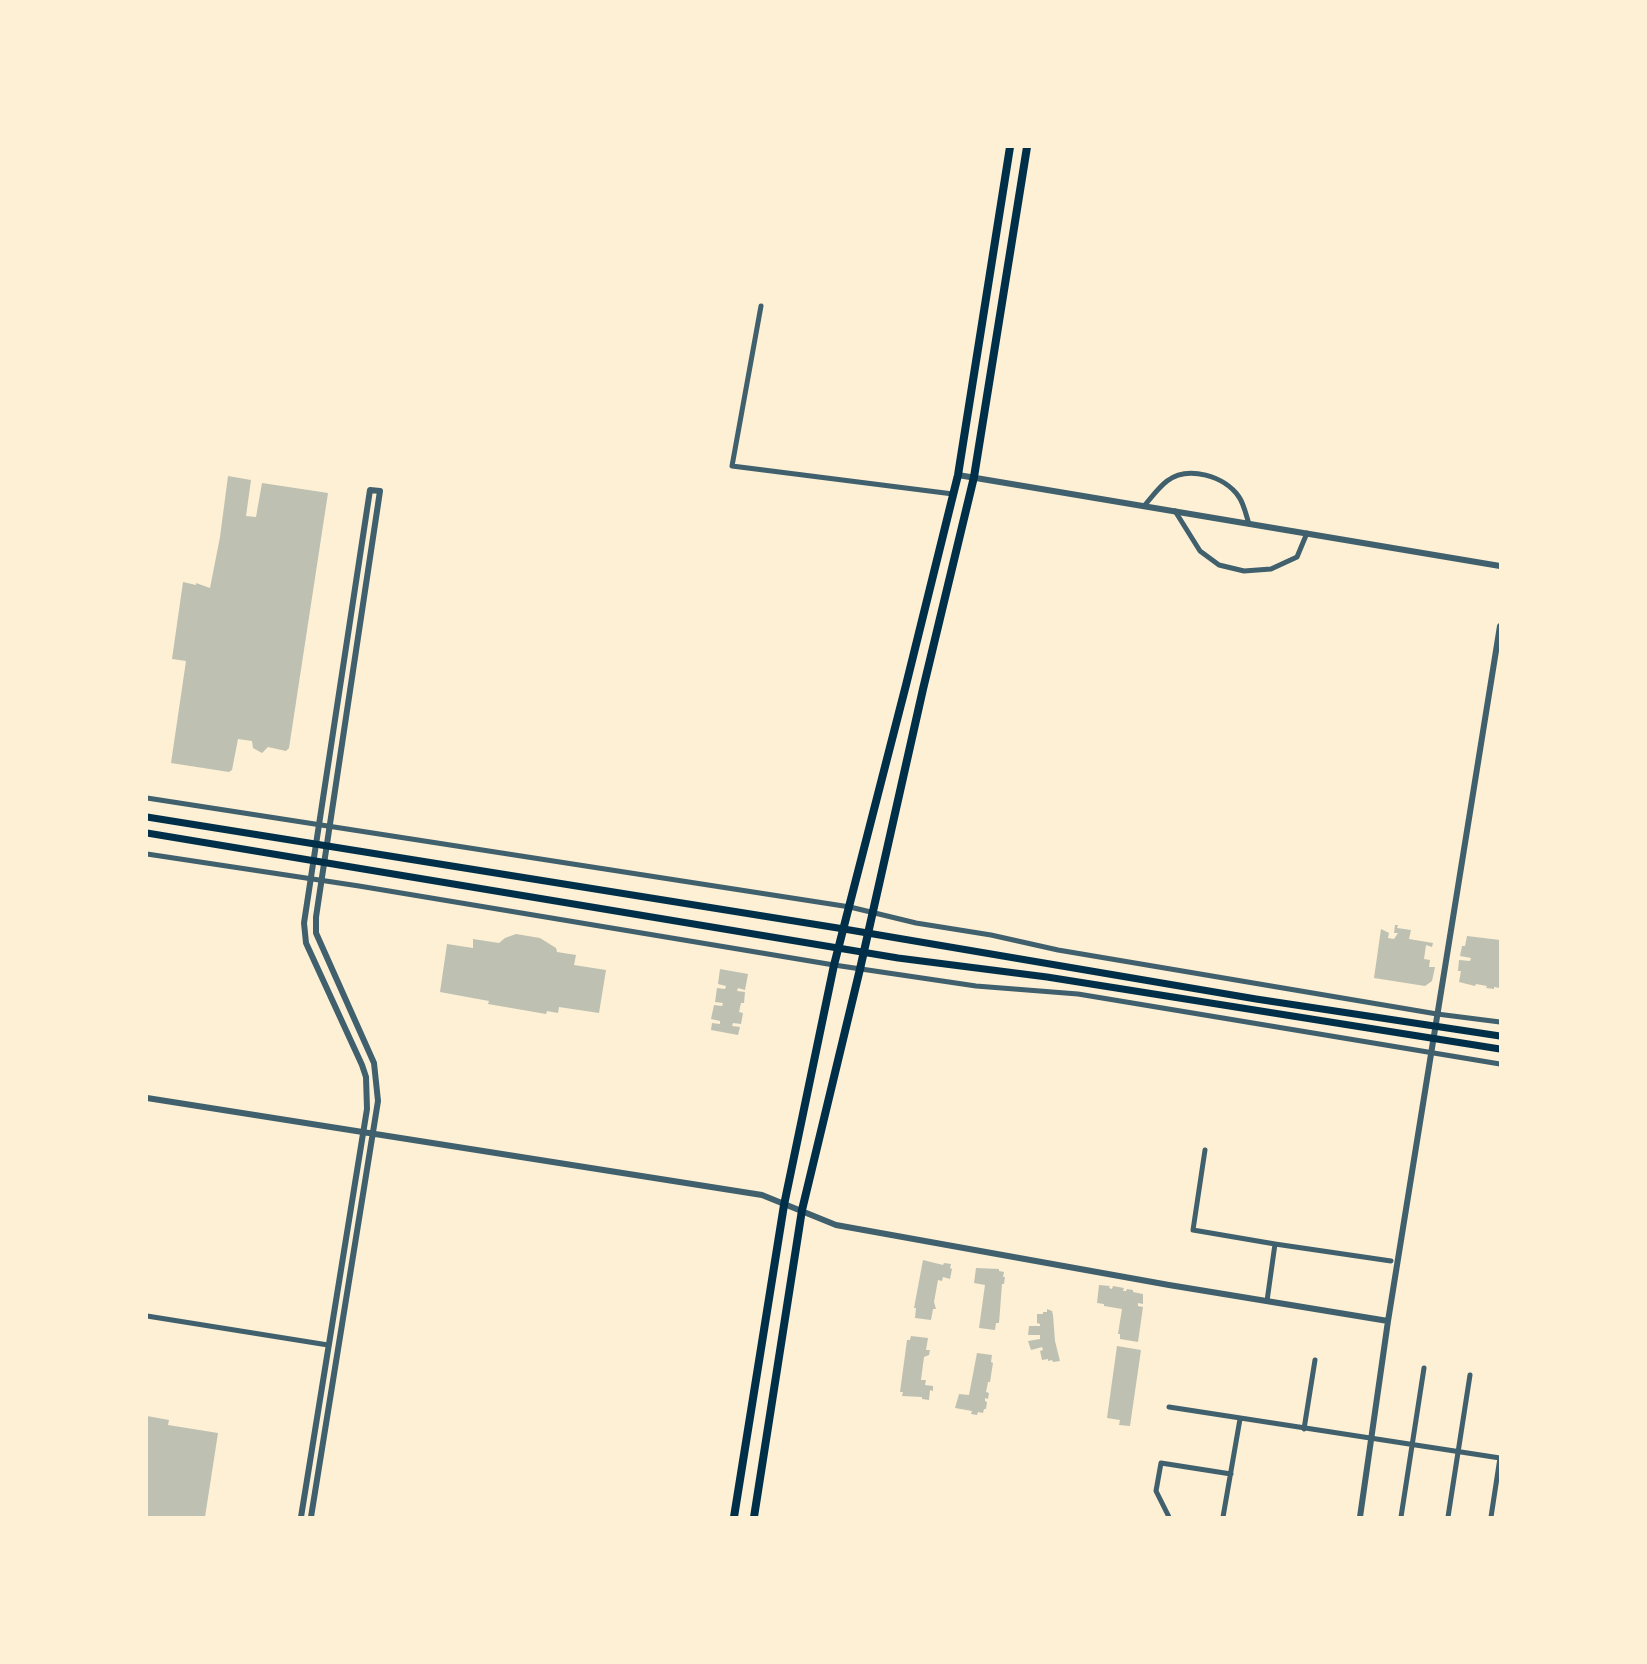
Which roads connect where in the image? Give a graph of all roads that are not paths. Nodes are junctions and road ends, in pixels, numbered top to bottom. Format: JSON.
{"nodes":[{"id":1,"x":1010,"y":147,"type":"edge"},
{"id":2,"x":1027,"y":147,"type":"edge"},
{"id":3,"x":761,"y":306,"type":"dead end"},
{"id":4,"x":958,"y":475,"type":"junction"},
{"id":5,"x":974,"y":477,"type":"junction"},
{"id":6,"x":953,"y":494,"type":"junction"},
{"id":7,"x":1144,"y":506,"type":"junction"},
{"id":8,"x":1175,"y":511,"type":"junction"},
{"id":9,"x":1249,"y":524,"type":"junction"},
{"id":10,"x":1307,"y":533,"type":"junction"},
{"id":11,"x":1500,"y":566,"type":"edge"},
{"id":12,"x":1500,"y":626,"type":"edge"},
{"id":13,"x":147,"y":798,"type":"edge"},
{"id":14,"x":147,"y":817,"type":"edge"},
{"id":15,"x":318,"y":826,"type":"junction"},
{"id":16,"x":330,"y":827,"type":"junction"},
{"id":17,"x":147,"y":834,"type":"edge"},
{"id":18,"x":315,"y":843,"type":"junction"},
{"id":19,"x":327,"y":845,"type":"junction"},
{"id":20,"x":147,"y":854,"type":"edge"},
{"id":21,"x":313,"y":860,"type":"junction"},
{"id":22,"x":324,"y":862,"type":"junction"},
{"id":23,"x":310,"y":879,"type":"junction"},
{"id":24,"x":321,"y":880,"type":"junction"},
{"id":25,"x":850,"y":907,"type":"junction"},
{"id":26,"x":872,"y":912,"type":"junction"},
{"id":27,"x":844,"y":929,"type":"junction"},
{"id":28,"x":867,"y":934,"type":"junction"},
{"id":29,"x":838,"y":948,"type":"junction"},
{"id":30,"x":864,"y":952,"type":"junction"},
{"id":31,"x":834,"y":965,"type":"junction"},
{"id":32,"x":860,"y":969,"type":"junction"},
{"id":33,"x":1437,"y":1014,"type":"junction"},
{"id":34,"x":1500,"y":1022,"type":"edge"},
{"id":35,"x":1434,"y":1026,"type":"junction"},
{"id":36,"x":1500,"y":1036,"type":"edge"},
{"id":37,"x":1433,"y":1038,"type":"junction"},
{"id":38,"x":1500,"y":1049,"type":"edge"},
{"id":39,"x":1430,"y":1053,"type":"junction"},
{"id":40,"x":1500,"y":1064,"type":"edge"},
{"id":41,"x":147,"y":1098,"type":"edge"},
{"id":42,"x":363,"y":1131,"type":"junction"},
{"id":43,"x":373,"y":1133,"type":"junction"},
{"id":44,"x":1204,"y":1150,"type":"dead end"},
{"id":45,"x":784,"y":1205,"type":"junction"},
{"id":46,"x":802,"y":1210,"type":"junction"},
{"id":47,"x":1275,"y":1244,"type":"junction"},
{"id":48,"x":1391,"y":1261,"type":"dead end"},
{"id":49,"x":1267,"y":1301,"type":"junction"},
{"id":50,"x":147,"y":1316,"type":"edge"},
{"id":51,"x":1388,"y":1321,"type":"junction"},
{"id":52,"x":328,"y":1345,"type":"junction"},
{"id":53,"x":1315,"y":1360,"type":"dead end"},
{"id":54,"x":1424,"y":1368,"type":"dead end"},
{"id":55,"x":1470,"y":1375,"type":"dead end"},
{"id":56,"x":1169,"y":1407,"type":"dead end"},
{"id":57,"x":1240,"y":1419,"type":"junction"},
{"id":58,"x":1304,"y":1429,"type":"junction"},
{"id":59,"x":1371,"y":1440,"type":"junction"},
{"id":60,"x":1412,"y":1446,"type":"junction"},
{"id":61,"x":1458,"y":1452,"type":"junction"},
{"id":62,"x":1500,"y":1458,"type":"edge"},
{"id":63,"x":1230,"y":1474,"type":"junction"},
{"id":64,"x":301,"y":1517,"type":"edge"},
{"id":65,"x":311,"y":1517,"type":"edge"},
{"id":66,"x":734,"y":1517,"type":"edge"},
{"id":67,"x":753,"y":1517,"type":"edge"},
{"id":68,"x":1169,"y":1517,"type":"edge"},
{"id":69,"x":1222,"y":1517,"type":"edge"},
{"id":70,"x":1360,"y":1517,"type":"edge"},
{"id":71,"x":1401,"y":1517,"type":"edge"},
{"id":72,"x":1448,"y":1517,"type":"edge"},
{"id":73,"x":1491,"y":1517,"type":"edge"}],
"edges":[{"from":1,"to":4,"type":"main road"},
{"from":2,"to":5,"type":"main road"},
{"from":3,"to":6,"type":"street"},
{"from":4,"to":5,"type":"street"},
{"from":4,"to":6,"type":"main road"},
{"from":5,"to":7,"type":"street"},
{"from":5,"to":26,"type":"main road"},
{"from":6,"to":25,"type":"main road"},
{"from":7,"to":8,"type":"street"},
{"from":7,"to":9,"type":"street"},
{"from":8,"to":9,"type":"street"},
{"from":8,"to":10,"type":"street"},
{"from":9,"to":10,"type":"street"},
{"from":10,"to":11,"type":"street"},
{"from":12,"to":33,"type":"street"},
{"from":13,"to":15,"type":"street"},
{"from":14,"to":18,"type":"main road"},
{"from":15,"to":16,"type":"street"},
{"from":15,"to":16,"type":"street"},
{"from":15,"to":18,"type":"street"},
{"from":16,"to":19,"type":"street"},
{"from":16,"to":25,"type":"street"},
{"from":17,"to":21,"type":"main road"},
{"from":18,"to":19,"type":"main road"},
{"from":18,"to":21,"type":"street"},
{"from":19,"to":22,"type":"street"},
{"from":19,"to":27,"type":"main road"},
{"from":20,"to":23,"type":"street"},
{"from":21,"to":22,"type":"main road"},
{"from":21,"to":23,"type":"street"},
{"from":22,"to":24,"type":"street"},
{"from":22,"to":29,"type":"main road"},
{"from":23,"to":24,"type":"street"},
{"from":23,"to":42,"type":"street"},
{"from":24,"to":31,"type":"street"},
{"from":24,"to":43,"type":"street"},
{"from":25,"to":26,"type":"street"},
{"from":25,"to":27,"type":"main road"},
{"from":26,"to":28,"type":"main road"},
{"from":26,"to":33,"type":"street"},
{"from":27,"to":28,"type":"main road"},
{"from":27,"to":29,"type":"main road"},
{"from":28,"to":30,"type":"main road"},
{"from":28,"to":35,"type":"main road"},
{"from":29,"to":30,"type":"main road"},
{"from":29,"to":31,"type":"main road"},
{"from":30,"to":32,"type":"main road"},
{"from":30,"to":37,"type":"main road"},
{"from":31,"to":32,"type":"street"},
{"from":31,"to":45,"type":"main road"},
{"from":32,"to":39,"type":"street"},
{"from":32,"to":46,"type":"main road"},
{"from":33,"to":34,"type":"street"},
{"from":33,"to":35,"type":"street"},
{"from":35,"to":36,"type":"main road"},
{"from":35,"to":37,"type":"street"},
{"from":37,"to":38,"type":"main road"},
{"from":37,"to":39,"type":"street"},
{"from":39,"to":40,"type":"street"},
{"from":39,"to":51,"type":"street"},
{"from":41,"to":42,"type":"street"},
{"from":42,"to":43,"type":"street"},
{"from":42,"to":52,"type":"street"},
{"from":43,"to":45,"type":"street"},
{"from":43,"to":65,"type":"street"},
{"from":44,"to":47,"type":"street"},
{"from":45,"to":46,"type":"street"},
{"from":45,"to":66,"type":"main road"},
{"from":46,"to":49,"type":"street"},
{"from":46,"to":67,"type":"main road"},
{"from":47,"to":48,"type":"street"},
{"from":47,"to":49,"type":"street"},
{"from":49,"to":51,"type":"street"},
{"from":50,"to":52,"type":"street"},
{"from":51,"to":59,"type":"street"},
{"from":52,"to":64,"type":"street"},
{"from":53,"to":58,"type":"street"},
{"from":54,"to":60,"type":"street"},
{"from":55,"to":61,"type":"street"},
{"from":56,"to":57,"type":"street"},
{"from":57,"to":58,"type":"street"},
{"from":57,"to":63,"type":"street"},
{"from":58,"to":59,"type":"street"},
{"from":59,"to":60,"type":"street"},
{"from":59,"to":70,"type":"street"},
{"from":60,"to":61,"type":"street"},
{"from":60,"to":71,"type":"street"},
{"from":61,"to":62,"type":"street"},
{"from":61,"to":72,"type":"street"},
{"from":62,"to":73,"type":"street"},
{"from":63,"to":68,"type":"street"},
{"from":63,"to":69,"type":"street"}]}
